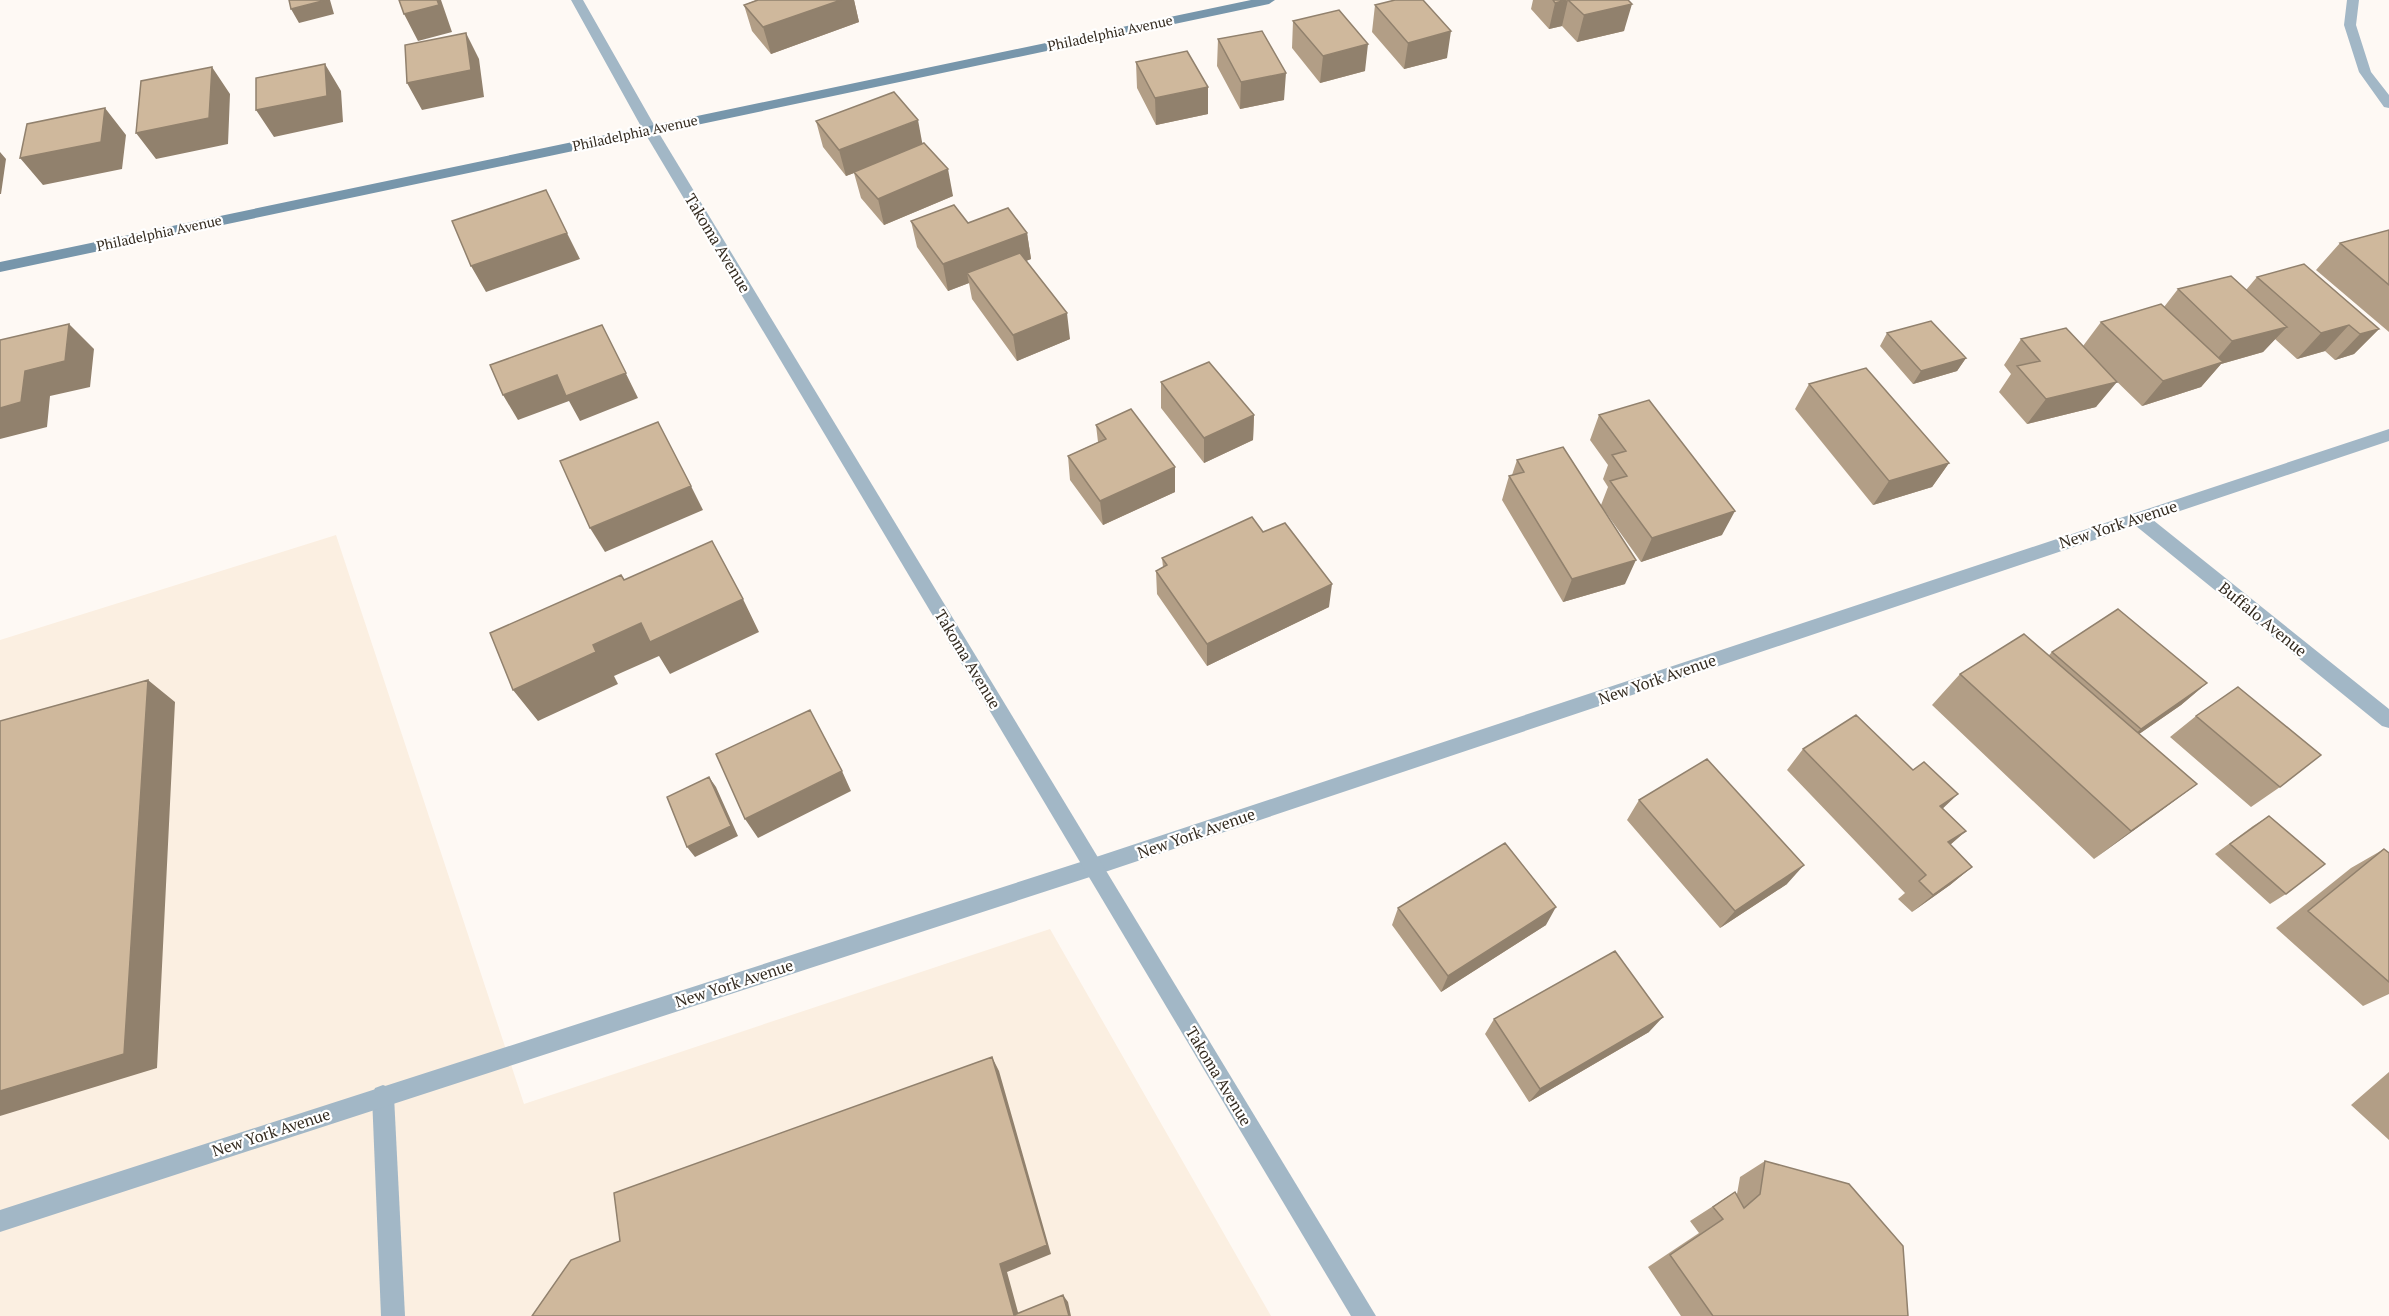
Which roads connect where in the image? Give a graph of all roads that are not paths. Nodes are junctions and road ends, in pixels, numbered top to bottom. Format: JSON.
{"nodes":[{"id":1,"x":577,"y":0,"type":"edge"},
{"id":2,"x":1269,"y":0,"type":"edge"},
{"id":3,"x":2353,"y":0,"type":"edge"},
{"id":4,"x":2389,"y":104,"type":"edge"},
{"id":5,"x":650,"y":130,"type":"junction"},
{"id":6,"x":0,"y":267,"type":"edge"},
{"id":7,"x":2389,"y":435,"type":"edge"},
{"id":8,"x":2138,"y":518,"type":"junction"},
{"id":9,"x":2389,"y":720,"type":"edge"},
{"id":10,"x":1093,"y":867,"type":"junction"},
{"id":11,"x":383,"y":1096,"type":"junction"},
{"id":12,"x":0,"y":1221,"type":"edge"},
{"id":13,"x":393,"y":1316,"type":"edge"},
{"id":14,"x":1364,"y":1316,"type":"edge"}],
"edges":[{"from":1,"to":5,"type":"street","name":"Takoma Avenue"},
{"from":2,"to":5,"type":"main road","name":"Philadelphia Avenue"},
{"from":3,"to":4,"type":"street"},
{"from":5,"to":6,"type":"main road","name":"Philadelphia Avenue"},
{"from":5,"to":10,"type":"street","name":"Takoma Avenue"},
{"from":7,"to":8,"type":"street","name":"New York Avenue"},
{"from":8,"to":9,"type":"street","name":"Buffalo Avenue"},
{"from":8,"to":10,"type":"street","name":"New York Avenue"},
{"from":10,"to":11,"type":"street","name":"New York Avenue"},
{"from":10,"to":14,"type":"street","name":"Takoma Avenue"},
{"from":11,"to":12,"type":"street","name":"New York Avenue"},
{"from":11,"to":13,"type":"street"}]}
